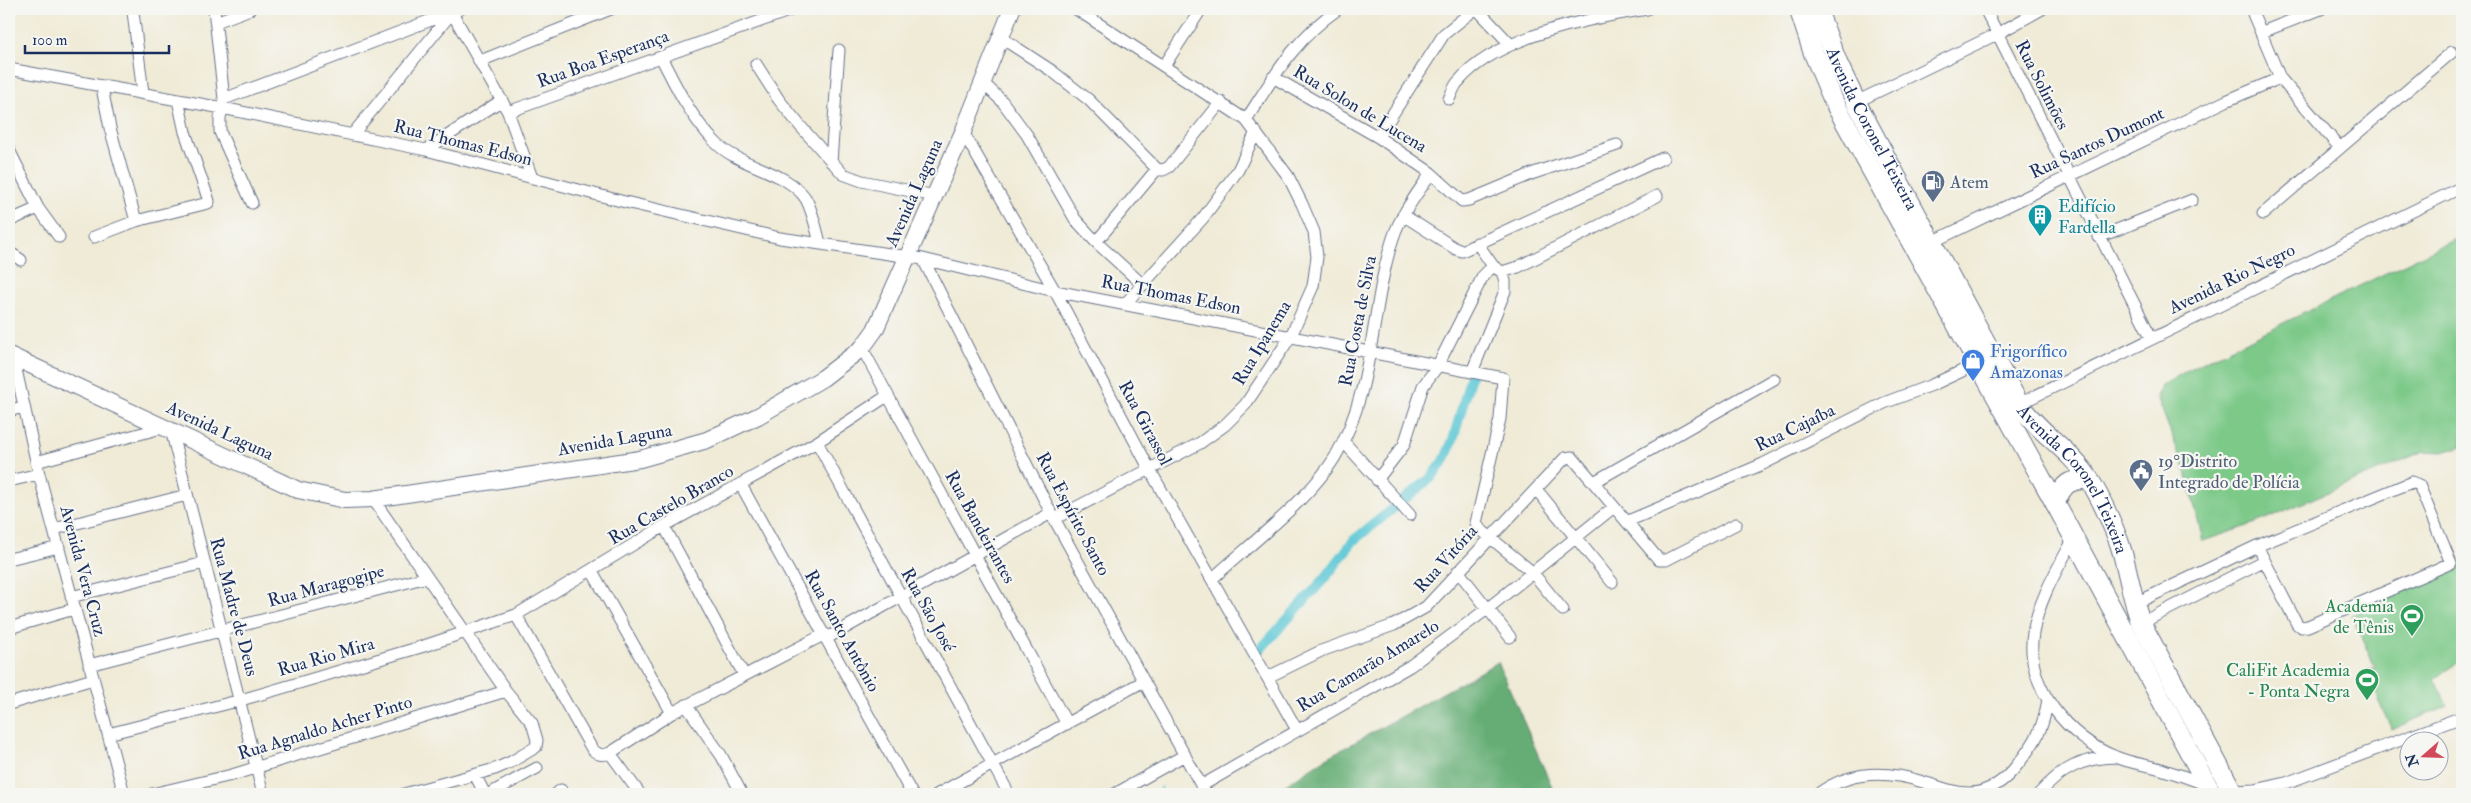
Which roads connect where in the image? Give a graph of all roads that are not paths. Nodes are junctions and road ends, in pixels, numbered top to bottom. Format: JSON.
{"nodes":[{"id":1,"x":214,"y":9,"type":"edge"},
{"id":2,"x":250,"y":9,"type":"edge"},
{"id":3,"x":611,"y":9,"type":"edge"},
{"id":4,"x":794,"y":9,"type":"edge"},
{"id":5,"x":1012,"y":9,"type":"edge"},
{"id":6,"x":1076,"y":9,"type":"edge"},
{"id":7,"x":1338,"y":9,"type":"edge"},
{"id":8,"x":1476,"y":9,"type":"edge"},
{"id":9,"x":1647,"y":9,"type":"edge"},
{"id":10,"x":1799,"y":9,"type":"edge"},
{"id":11,"x":1817,"y":9,"type":"edge"},
{"id":12,"x":1985,"y":9,"type":"edge"},
{"id":13,"x":2042,"y":9,"type":"edge"},
{"id":14,"x":2251,"y":9,"type":"edge"},
{"id":15,"x":2321,"y":9,"type":"edge"},
{"id":16,"x":454,"y":10,"type":"edge"},
{"id":17,"x":1200,"y":10,"type":"dead end"},
{"id":18,"x":134,"y":12,"type":"dead end"},
{"id":19,"x":216,"y":22,"type":"junction"},
{"id":20,"x":2262,"y":32,"type":"junction"},
{"id":21,"x":1997,"y":34,"type":"junction"},
{"id":22,"x":1000,"y":37,"type":"junction"},
{"id":23,"x":1511,"y":45,"type":"junction"},
{"id":24,"x":839,"y":50,"type":"dead end"},
{"id":25,"x":2452,"y":52,"type":"dead end"},
{"id":26,"x":661,"y":57,"type":"junction"},
{"id":27,"x":480,"y":61,"type":"junction"},
{"id":28,"x":756,"y":64,"type":"dead end"},
{"id":29,"x":1164,"y":66,"type":"junction"},
{"id":30,"x":9,"y":69,"type":"edge"},
{"id":31,"x":1273,"y":78,"type":"junction"},
{"id":32,"x":2280,"y":78,"type":"junction"},
{"id":33,"x":981,"y":81,"type":"junction"},
{"id":34,"x":102,"y":88,"type":"junction"},
{"id":35,"x":143,"y":93,"type":"junction"},
{"id":36,"x":1449,"y":99,"type":"dead end"},
{"id":37,"x":178,"y":100,"type":"junction"},
{"id":38,"x":502,"y":100,"type":"junction"},
{"id":39,"x":1221,"y":102,"type":"junction"},
{"id":40,"x":1856,"y":102,"type":"junction"},
{"id":41,"x":223,"y":103,"type":"junction"},
{"id":42,"x":508,"y":112,"type":"junction"},
{"id":43,"x":1246,"y":120,"type":"junction"},
{"id":44,"x":962,"y":132,"type":"junction"},
{"id":45,"x":1256,"y":132,"type":"junction"},
{"id":46,"x":352,"y":135,"type":"junction"},
{"id":47,"x":1378,"y":137,"type":"junction"},
{"id":48,"x":1617,"y":145,"type":"dead end"},
{"id":49,"x":2340,"y":148,"type":"junction"},
{"id":50,"x":9,"y":150,"type":"edge"},
{"id":51,"x":426,"y":150,"type":"junction"},
{"id":52,"x":1663,"y":158,"type":"dead end"},
{"id":53,"x":831,"y":162,"type":"junction"},
{"id":54,"x":1157,"y":169,"type":"junction"},
{"id":55,"x":1431,"y":173,"type":"junction"},
{"id":56,"x":2068,"y":176,"type":"junction"},
{"id":57,"x":532,"y":178,"type":"junction"},
{"id":58,"x":2462,"y":188,"type":"edge"},
{"id":59,"x":935,"y":196,"type":"junction"},
{"id":60,"x":1657,"y":196,"type":"dead end"},
{"id":61,"x":2192,"y":200,"type":"dead end"},
{"id":62,"x":252,"y":203,"type":"dead end"},
{"id":63,"x":38,"y":208,"type":"junction"},
{"id":64,"x":2263,"y":214,"type":"dead end"},
{"id":65,"x":1402,"y":215,"type":"junction"},
{"id":66,"x":9,"y":221,"type":"edge"},
{"id":67,"x":136,"y":221,"type":"junction"},
{"id":68,"x":59,"y":237,"type":"dead end"},
{"id":69,"x":94,"y":237,"type":"dead end"},
{"id":70,"x":2099,"y":237,"type":"junction"},
{"id":71,"x":1096,"y":242,"type":"junction"},
{"id":72,"x":820,"y":243,"type":"junction"},
{"id":73,"x":1477,"y":243,"type":"junction"},
{"id":74,"x":1930,"y":243,"type":"junction"},
{"id":75,"x":9,"y":252,"type":"edge"},
{"id":76,"x":916,"y":257,"type":"junction"},
{"id":77,"x":21,"y":260,"type":"dead end"},
{"id":78,"x":1497,"y":269,"type":"junction"},
{"id":79,"x":1142,"y":285,"type":"junction"},
{"id":80,"x":1055,"y":291,"type":"junction"},
{"id":81,"x":1125,"y":304,"type":"junction"},
{"id":82,"x":1291,"y":336,"type":"junction"},
{"id":83,"x":2152,"y":337,"type":"junction"},
{"id":84,"x":862,"y":348,"type":"junction"},
{"id":85,"x":1370,"y":354,"type":"junction"},
{"id":86,"x":11,"y":356,"type":"edge"},
{"id":87,"x":1977,"y":364,"type":"junction"},
{"id":88,"x":1436,"y":367,"type":"junction"},
{"id":89,"x":1472,"y":372,"type":"junction"},
{"id":90,"x":1774,"y":379,"type":"dead end"},
{"id":91,"x":887,"y":396,"type":"junction"},
{"id":92,"x":2019,"y":404,"type":"junction"},
{"id":93,"x":22,"y":407,"type":"junction"},
{"id":94,"x":9,"y":410,"type":"edge"},
{"id":95,"x":169,"y":428,"type":"junction"},
{"id":96,"x":1343,"y":441,"type":"junction"},
{"id":97,"x":817,"y":442,"type":"junction"},
{"id":98,"x":36,"y":462,"type":"junction"},
{"id":99,"x":1150,"y":470,"type":"junction"},
{"id":100,"x":39,"y":474,"type":"junction"},
{"id":101,"x":2089,"y":479,"type":"junction"},
{"id":102,"x":1377,"y":480,"type":"junction"},
{"id":103,"x":9,"y":481,"type":"edge"},
{"id":104,"x":1594,"y":482,"type":"junction"},
{"id":105,"x":740,"y":485,"type":"junction"},
{"id":106,"x":1536,"y":489,"type":"junction"},
{"id":107,"x":187,"y":495,"type":"junction"},
{"id":108,"x":373,"y":499,"type":"junction"},
{"id":109,"x":2055,"y":503,"type":"junction"},
{"id":110,"x":1614,"y":507,"type":"junction"},
{"id":111,"x":1410,"y":515,"type":"dead end"},
{"id":112,"x":1052,"y":516,"type":"junction"},
{"id":113,"x":1628,"y":521,"type":"junction"},
{"id":114,"x":1736,"y":524,"type":"dead end"},
{"id":115,"x":664,"y":526,"type":"junction"},
{"id":116,"x":54,"y":529,"type":"junction"},
{"id":117,"x":1490,"y":536,"type":"junction"},
{"id":118,"x":1576,"y":537,"type":"junction"},
{"id":119,"x":2074,"y":538,"type":"junction"},
{"id":120,"x":2257,"y":546,"type":"junction"},
{"id":121,"x":59,"y":547,"type":"junction"},
{"id":122,"x":976,"y":553,"type":"junction"},
{"id":123,"x":9,"y":559,"type":"edge"},
{"id":124,"x":2263,"y":561,"type":"junction"},
{"id":125,"x":204,"y":563,"type":"junction"},
{"id":126,"x":592,"y":571,"type":"junction"},
{"id":127,"x":1458,"y":571,"type":"junction"},
{"id":128,"x":1532,"y":572,"type":"junction"},
{"id":129,"x":427,"y":578,"type":"junction"},
{"id":130,"x":1212,"y":579,"type":"junction"},
{"id":131,"x":1612,"y":582,"type":"dead end"},
{"id":132,"x":71,"y":597,"type":"junction"},
{"id":133,"x":901,"y":597,"type":"junction"},
{"id":134,"x":2134,"y":604,"type":"junction"},
{"id":135,"x":74,"y":609,"type":"junction"},
{"id":136,"x":1487,"y":609,"type":"junction"},
{"id":137,"x":1563,"y":610,"type":"dead end"},
{"id":138,"x":516,"y":615,"type":"junction"},
{"id":139,"x":2141,"y":623,"type":"junction"},
{"id":140,"x":9,"y":628,"type":"edge"},
{"id":141,"x":223,"y":631,"type":"junction"},
{"id":142,"x":466,"y":633,"type":"junction"},
{"id":143,"x":826,"y":636,"type":"junction"},
{"id":144,"x":1510,"y":638,"type":"dead end"},
{"id":145,"x":89,"y":665,"type":"junction"},
{"id":146,"x":744,"y":675,"type":"junction"},
{"id":147,"x":1268,"y":677,"type":"junction"},
{"id":148,"x":93,"y":679,"type":"junction"},
{"id":149,"x":1144,"y":681,"type":"junction"},
{"id":150,"x":506,"y":691,"type":"junction"},
{"id":151,"x":241,"y":700,"type":"junction"},
{"id":152,"x":2048,"y":700,"type":"junction"},
{"id":153,"x":9,"y":704,"type":"edge"},
{"id":154,"x":686,"y":705,"type":"junction"},
{"id":155,"x":672,"y":713,"type":"junction"},
{"id":156,"x":2462,"y":717,"type":"edge"},
{"id":157,"x":1067,"y":724,"type":"junction"},
{"id":158,"x":1297,"y":730,"type":"junction"},
{"id":159,"x":108,"y":734,"type":"junction"},
{"id":160,"x":610,"y":753,"type":"junction"},
{"id":161,"x":1185,"y":755,"type":"junction"},
{"id":162,"x":2115,"y":757,"type":"junction"},
{"id":163,"x":993,"y":764,"type":"junction"},
{"id":164,"x":257,"y":768,"type":"junction"},
{"id":165,"x":536,"y":768,"type":"dead end"},
{"id":166,"x":475,"y":775,"type":"junction"},
{"id":167,"x":1204,"y":790,"type":"edge"},
{"id":168,"x":2209,"y":790,"type":"edge"},
{"id":169,"x":2234,"y":793,"type":"edge"},
{"id":170,"x":124,"y":794,"type":"edge"},
{"id":171,"x":152,"y":794,"type":"edge"},
{"id":172,"x":264,"y":794,"type":"edge"},
{"id":173,"x":404,"y":794,"type":"edge"},
{"id":174,"x":484,"y":794,"type":"edge"},
{"id":175,"x":489,"y":794,"type":"edge"},
{"id":176,"x":640,"y":794,"type":"edge"},
{"id":177,"x":742,"y":794,"type":"edge"},
{"id":178,"x":912,"y":794,"type":"edge"},
{"id":179,"x":938,"y":794,"type":"edge"},
{"id":180,"x":1009,"y":794,"type":"edge"},
{"id":181,"x":1115,"y":794,"type":"edge"},
{"id":182,"x":1818,"y":794,"type":"edge"},
{"id":183,"x":2040,"y":794,"type":"edge"}],
"edges":[{"from":1,"to":19,"type":"street"},
{"from":2,"to":19,"type":"street"},
{"from":3,"to":27,"type":"street"},
{"from":4,"to":26,"type":"street","name":"Rua Boa Esperança"},
{"from":5,"to":22,"type":"main road","name":"Avenida Laguna"},
{"from":6,"to":29,"type":"street","name":"Rua Ipanema"},
{"from":7,"to":31,"type":"street"},
{"from":8,"to":23,"type":"street"},
{"from":8,"to":47,"type":"street"},
{"from":9,"to":23,"type":"street"},
{"from":10,"to":87,"type":"highway","name":"Avenida Coronel Teixeira"},
{"from":11,"to":40,"type":"highway","name":"Avenida Coronel Teixeira"},
{"from":12,"to":21,"type":"street","name":"Rua Solimões"},
{"from":13,"to":21,"type":"street"},
{"from":14,"to":20,"type":"street"},
{"from":15,"to":20,"type":"street"},
{"from":16,"to":27,"type":"street"},
{"from":16,"to":41,"type":"street"},
{"from":16,"to":46,"type":"street"},
{"from":17,"to":29,"type":"street"},
{"from":18,"to":35,"type":"street"},
{"from":19,"to":41,"type":"street"},
{"from":20,"to":32,"type":"street"},
{"from":21,"to":40,"type":"street"},
{"from":21,"to":56,"type":"street","name":"Rua Solimões"},
{"from":22,"to":33,"type":"main road","name":"Avenida Laguna"},
{"from":22,"to":54,"type":"street"},
{"from":23,"to":36,"type":"street"},
{"from":24,"to":53,"type":"street"},
{"from":25,"to":49,"type":"street"},
{"from":26,"to":42,"type":"street","name":"Rua Boa Esperança"},
{"from":26,"to":72,"type":"street"},
{"from":27,"to":38,"type":"street"},
{"from":28,"to":53,"type":"street"},
{"from":29,"to":39,"type":"street","name":"Rua Ipanema"},
{"from":30,"to":34,"type":"street","name":"Rua Thomas Edson"},
{"from":31,"to":43,"type":"street"},
{"from":31,"to":47,"type":"street","name":"Rua Solon de Lucena"},
{"from":32,"to":49,"type":"street"},
{"from":32,"to":56,"type":"street","name":"Rua Santos Dumont"},
{"from":33,"to":44,"type":"main road","name":"Avenida Laguna"},
{"from":33,"to":71,"type":"street"},
{"from":34,"to":35,"type":"street","name":"Rua Thomas Edson"},
{"from":34,"to":67,"type":"street"},
{"from":35,"to":37,"type":"street","name":"Rua Thomas Edson"},
{"from":37,"to":41,"type":"street","name":"Rua Thomas Edson"},
{"from":37,"to":67,"type":"street"},
{"from":38,"to":42,"type":"street"},
{"from":38,"to":51,"type":"street"},
{"from":39,"to":43,"type":"street","name":"Rua Ipanema"},
{"from":39,"to":54,"type":"street"},
{"from":40,"to":74,"type":"highway","name":"Avenida Coronel Teixeira"},
{"from":41,"to":46,"type":"street","name":"Rua Thomas Edson"},
{"from":41,"to":62,"type":"street"},
{"from":42,"to":57,"type":"street"},
{"from":43,"to":45,"type":"street","name":"Rua Ipanema"},
{"from":44,"to":59,"type":"main road","name":"Avenida Laguna"},
{"from":44,"to":80,"type":"street","name":"Rua Girassol"},
{"from":45,"to":79,"type":"street"},
{"from":45,"to":82,"type":"street","name":"Rua Ipanema"},
{"from":46,"to":51,"type":"street","name":"Rua Thomas Edson"},
{"from":47,"to":55,"type":"street","name":"Rua Solon de Lucena"},
{"from":48,"to":55,"type":"street","name":"Rua Solon de Lucena"},
{"from":49,"to":64,"type":"street"},
{"from":50,"to":63,"type":"street"},
{"from":51,"to":57,"type":"street","name":"Rua Thomas Edson"},
{"from":52,"to":73,"type":"street"},
{"from":53,"to":59,"type":"street"},
{"from":54,"to":71,"type":"street"},
{"from":55,"to":65,"type":"street","name":"Rua Costa de Silva"},
{"from":56,"to":70,"type":"street","name":"Rua Solimões"},
{"from":56,"to":74,"type":"street","name":"Rua Santos Dumont"},
{"from":57,"to":72,"type":"street","name":"Rua Thomas Edson"},
{"from":58,"to":83,"type":"street","name":"Avenida Rio Negro"},
{"from":59,"to":76,"type":"main road","name":"Avenida Laguna"},
{"from":60,"to":78,"type":"street"},
{"from":61,"to":70,"type":"street"},
{"from":63,"to":66,"type":"street"},
{"from":63,"to":68,"type":"street"},
{"from":65,"to":73,"type":"street"},
{"from":65,"to":85,"type":"street","name":"Rua Costa de Silva"},
{"from":67,"to":69,"type":"street"},
{"from":70,"to":83,"type":"street","name":"Rua Solimões"},
{"from":71,"to":79,"type":"street"},
{"from":72,"to":76,"type":"street","name":"Rua Thomas Edson"},
{"from":73,"to":78,"type":"street"},
{"from":74,"to":92,"type":"highway","name":"Avenida Coronel Teixeira"},
{"from":75,"to":77,"type":"street"},
{"from":76,"to":80,"type":"street","name":"Rua Thomas Edson"},
{"from":76,"to":84,"type":"main road","name":"Avenida Laguna"},
{"from":76,"to":112,"type":"street","name":"Rua Espírito Santo"},
{"from":78,"to":88,"type":"street"},
{"from":78,"to":89,"type":"street"},
{"from":79,"to":81,"type":"street"},
{"from":80,"to":81,"type":"street","name":"Rua Thomas Edson"},
{"from":80,"to":99,"type":"street","name":"Rua Girassol"},
{"from":81,"to":82,"type":"street","name":"Rua Thomas Edson"},
{"from":82,"to":85,"type":"street","name":"Rua Thomas Edson"},
{"from":82,"to":99,"type":"street","name":"Rua Ipanema"},
{"from":83,"to":92,"type":"street","name":"Avenida Rio Negro"},
{"from":84,"to":91,"type":"street","name":"Rua Bandeirantes"},
{"from":84,"to":108,"type":"main road","name":"Avenida Laguna"},
{"from":85,"to":88,"type":"street","name":"Rua Thomas Edson"},
{"from":85,"to":96,"type":"street","name":"Rua Costa de Silva"},
{"from":86,"to":93,"type":"street","name":"Avenida Vera Cruz"},
{"from":86,"to":95,"type":"main road","name":"Avenida Laguna"},
{"from":87,"to":109,"type":"highway","name":"Avenida Coronel Teixeira"},
{"from":87,"to":113,"type":"street","name":"Rua Cajaíba"},
{"from":88,"to":89,"type":"street","name":"Rua Thomas Edson"},
{"from":88,"to":102,"type":"street"},
{"from":89,"to":117,"type":"street","name":"Rua Thomas Edson"},
{"from":90,"to":104,"type":"street"},
{"from":91,"to":97,"type":"street","name":"Rua Castelo Branco"},
{"from":91,"to":122,"type":"street","name":"Rua Bandeirantes"},
{"from":92,"to":101,"type":"highway","name":"Avenida Coronel Teixeira"},
{"from":93,"to":94,"type":"street"},
{"from":93,"to":98,"type":"street","name":"Avenida Vera Cruz"},
{"from":95,"to":98,"type":"street"},
{"from":95,"to":107,"type":"street","name":"Rua Madre de Deus"},
{"from":95,"to":108,"type":"main road","name":"Avenida Laguna"},
{"from":96,"to":102,"type":"street"},
{"from":96,"to":130,"type":"street","name":"Rua Costa de Silva"},
{"from":97,"to":105,"type":"street","name":"Rua Castelo Branco"},
{"from":97,"to":133,"type":"street","name":"Rua São José"},
{"from":98,"to":100,"type":"street","name":"Avenida Vera Cruz"},
{"from":99,"to":112,"type":"street","name":"Rua Ipanema"},
{"from":99,"to":130,"type":"street","name":"Rua Girassol"},
{"from":100,"to":103,"type":"street"},
{"from":100,"to":116,"type":"street","name":"Avenida Vera Cruz"},
{"from":101,"to":109,"type":"highway"},
{"from":101,"to":134,"type":"highway","name":"Avenida Coronel Teixeira"},
{"from":102,"to":111,"type":"street"},
{"from":104,"to":106,"type":"street","name":"Rua Vitória"},
{"from":104,"to":110,"type":"street"},
{"from":105,"to":115,"type":"street","name":"Rua Castelo Branco"},
{"from":105,"to":143,"type":"street","name":"Rua Santo Antônio"},
{"from":106,"to":117,"type":"street","name":"Rua Vitória"},
{"from":106,"to":118,"type":"street"},
{"from":107,"to":116,"type":"street"},
{"from":107,"to":125,"type":"street","name":"Rua Madre de Deus"},
{"from":108,"to":129,"type":"street"},
{"from":109,"to":119,"type":"highway","name":"Avenida Coronel Teixeira"},
{"from":110,"to":113,"type":"street"},
{"from":110,"to":118,"type":"street","name":"Rua Camarão Amarelo"},
{"from":112,"to":122,"type":"street","name":"Rua Ipanema"},
{"from":112,"to":149,"type":"street","name":"Rua Espírito Santo"},
{"from":113,"to":114,"type":"street"},
{"from":115,"to":126,"type":"street","name":"Rua Castelo Branco"},
{"from":115,"to":146,"type":"street"},
{"from":116,"to":121,"type":"street","name":"Avenida Vera Cruz"},
{"from":117,"to":127,"type":"street","name":"Rua Vitória"},
{"from":117,"to":128,"type":"street"},
{"from":118,"to":128,"type":"street","name":"Rua Camarão Amarelo"},
{"from":118,"to":131,"type":"street"},
{"from":119,"to":152,"type":"street"},
{"from":119,"to":168,"type":"highway","name":"Avenida Coronel Teixeira"},
{"from":120,"to":124,"type":"street"},
{"from":120,"to":124,"type":"street"},
{"from":120,"to":134,"type":"street"},
{"from":121,"to":123,"type":"street"},
{"from":121,"to":132,"type":"street","name":"Avenida Vera Cruz"},
{"from":122,"to":133,"type":"street","name":"Rua Ipanema"},
{"from":122,"to":157,"type":"street","name":"Rua Bandeirantes"},
{"from":124,"to":139,"type":"street"},
{"from":125,"to":132,"type":"street"},
{"from":125,"to":141,"type":"street","name":"Rua Madre de Deus"},
{"from":126,"to":138,"type":"street","name":"Rua Castelo Branco"},
{"from":126,"to":155,"type":"street"},
{"from":127,"to":136,"type":"street"},
{"from":127,"to":147,"type":"street","name":"Rua Vitória"},
{"from":128,"to":136,"type":"street","name":"Rua Camarão Amarelo"},
{"from":128,"to":137,"type":"street"},
{"from":129,"to":141,"type":"street","name":"Rua Maragogipe"},
{"from":129,"to":142,"type":"street"},
{"from":130,"to":147,"type":"street","name":"Rua Girassol"},
{"from":132,"to":135,"type":"street","name":"Avenida Vera Cruz"},
{"from":133,"to":143,"type":"street","name":"Rua Ipanema"},
{"from":133,"to":163,"type":"street","name":"Rua São José"},
{"from":134,"to":139,"type":"highway","name":"Avenida Coronel Teixeira"},
{"from":135,"to":140,"type":"street"},
{"from":135,"to":145,"type":"street","name":"Avenida Vera Cruz"},
{"from":136,"to":144,"type":"street"},
{"from":136,"to":158,"type":"street","name":"Rua Camarão Amarelo"},
{"from":138,"to":142,"type":"street","name":"Rua Castelo Branco"},
{"from":138,"to":160,"type":"street"},
{"from":139,"to":169,"type":"highway","name":"Avenida Coronel Teixeira"},
{"from":141,"to":145,"type":"street","name":"Rua Maragogipe"},
{"from":141,"to":151,"type":"street","name":"Rua Madre de Deus"},
{"from":142,"to":150,"type":"street"},
{"from":142,"to":151,"type":"street","name":"Rua Rio Mira"},
{"from":143,"to":146,"type":"street","name":"Rua Ipanema"},
{"from":143,"to":178,"type":"street","name":"Rua Santo Antônio"},
{"from":145,"to":148,"type":"street","name":"Avenida Vera Cruz"},
{"from":146,"to":154,"type":"street","name":"Rua Ipanema"},
{"from":147,"to":158,"type":"street","name":"Rua Girassol"},
{"from":148,"to":153,"type":"street"},
{"from":148,"to":159,"type":"street","name":"Avenida Vera Cruz"},
{"from":149,"to":157,"type":"street"},
{"from":149,"to":161,"type":"street","name":"Rua Espírito Santo"},
{"from":150,"to":164,"type":"street","name":"Rua Agnaldo Acher Pinto"},
{"from":150,"to":166,"type":"street"},
{"from":151,"to":159,"type":"street","name":"Rua Rio Mira"},
{"from":151,"to":164,"type":"street","name":"Rua Madre de Deus"},
{"from":152,"to":162,"type":"street"},
{"from":152,"to":182,"type":"street"},
{"from":154,"to":155,"type":"street","name":"Rua Ipanema"},
{"from":154,"to":177,"type":"street"},
{"from":155,"to":160,"type":"street","name":"Rua Ipanema"},
{"from":156,"to":169,"type":"street"},
{"from":157,"to":163,"type":"street"},
{"from":158,"to":167,"type":"street","name":"Rua Camarão Amarelo"},
{"from":159,"to":170,"type":"street","name":"Avenida Vera Cruz"},
{"from":160,"to":176,"type":"street"},
{"from":161,"to":167,"type":"street","name":"Rua Espírito Santo"},
{"from":161,"to":181,"type":"street"},
{"from":162,"to":168,"type":"street"},
{"from":162,"to":183,"type":"street"},
{"from":163,"to":179,"type":"street"},
{"from":163,"to":180,"type":"street","name":"Rua São José"},
{"from":164,"to":171,"type":"street","name":"Rua Agnaldo Acher Pinto"},
{"from":164,"to":172,"type":"street","name":"Rua Madre de Deus"},
{"from":165,"to":175,"type":"street"},
{"from":166,"to":173,"type":"street"},
{"from":166,"to":174,"type":"street"}]}
